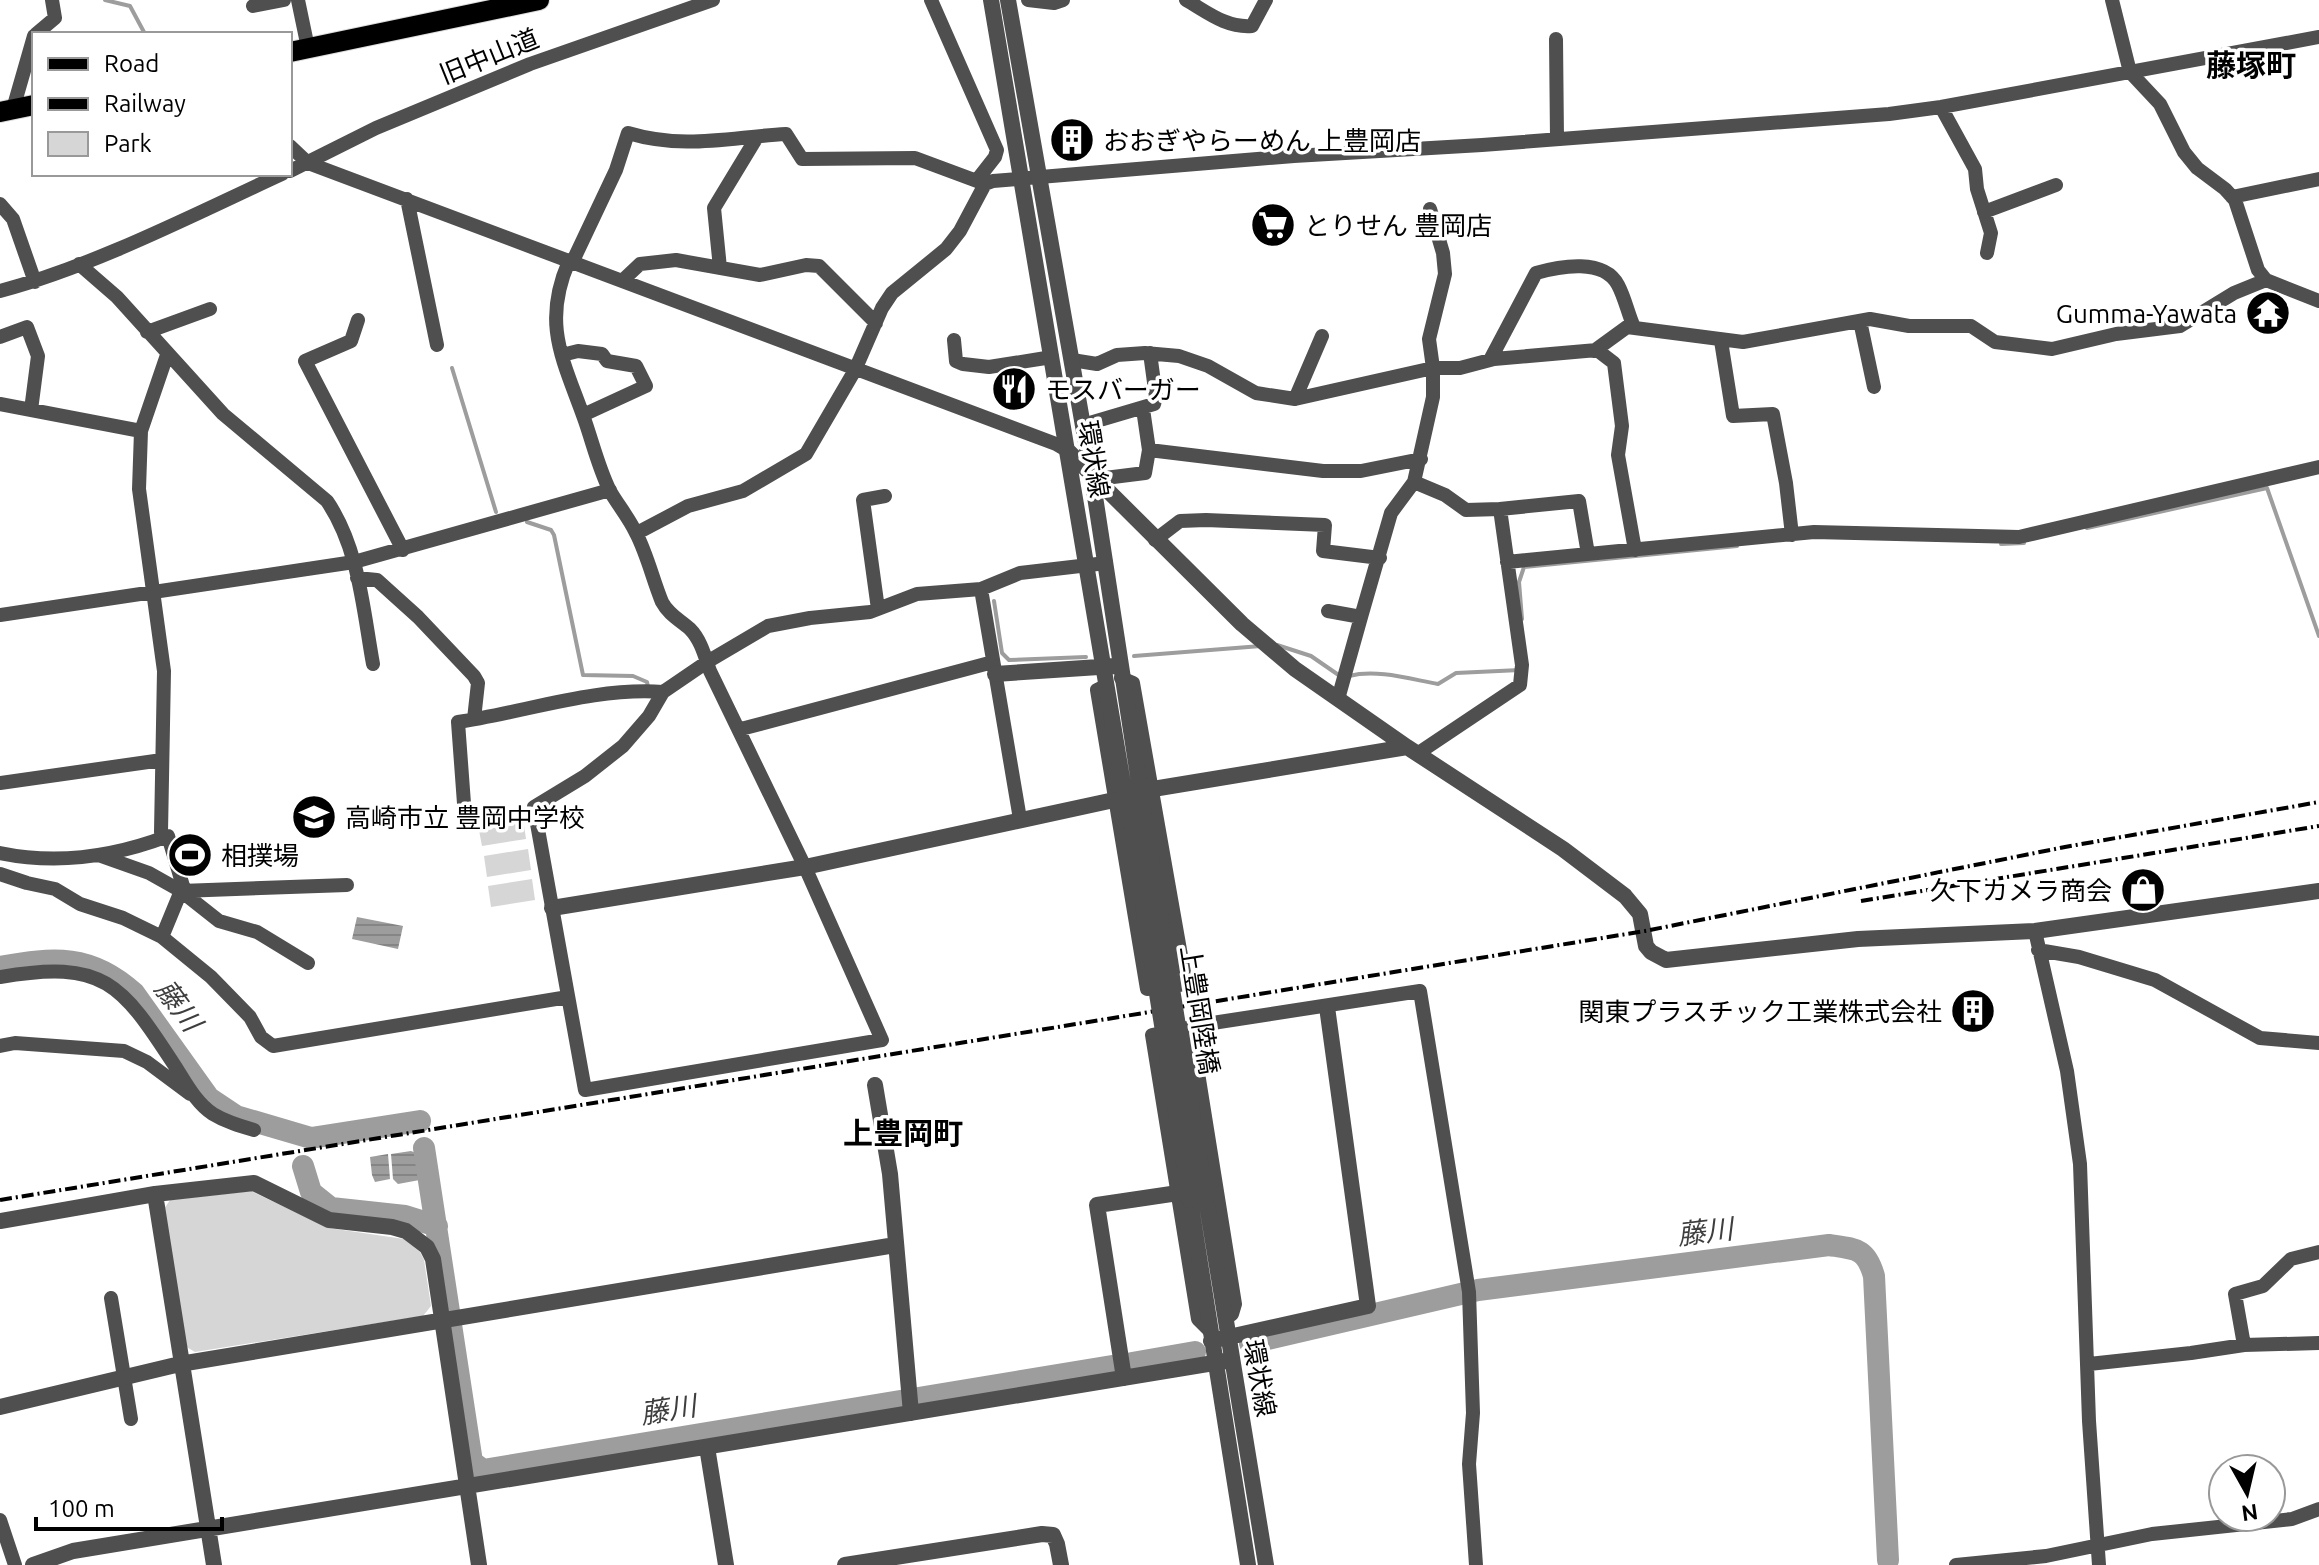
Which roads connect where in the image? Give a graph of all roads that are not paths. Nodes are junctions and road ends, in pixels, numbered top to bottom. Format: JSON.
{"nodes":[{"id":1,"x":52,"y":0,"type":"edge"},
{"id":2,"x":284,"y":0,"type":"edge"},
{"id":3,"x":298,"y":0,"type":"edge"},
{"id":4,"x":539,"y":0,"type":"edge"},
{"id":5,"x":713,"y":0,"type":"edge"},
{"id":6,"x":931,"y":0,"type":"edge"},
{"id":7,"x":991,"y":0,"type":"edge"},
{"id":8,"x":1008,"y":0,"type":"edge"},
{"id":9,"x":1028,"y":0,"type":"edge"},
{"id":10,"x":1063,"y":0,"type":"edge"},
{"id":11,"x":1186,"y":0,"type":"edge"},
{"id":12,"x":1266,"y":0,"type":"edge"},
{"id":13,"x":2112,"y":0,"type":"edge"},
{"id":14,"x":253,"y":6,"type":"dead end"},
{"id":15,"x":39,"y":32,"type":"edge"},
{"id":16,"x":2319,"y":37,"type":"edge"},
{"id":17,"x":1556,"y":39,"type":"dead end"},
{"id":18,"x":32,"y":43,"type":"edge"},
{"id":19,"x":299,"y":50,"type":"edge"},
{"id":20,"x":2130,"y":72,"type":"junction"},
{"id":21,"x":32,"y":105,"type":"edge"},
{"id":22,"x":1941,"y":107,"type":"junction"},
{"id":23,"x":6,"y":110,"type":"edge"},
{"id":24,"x":757,"y":137,"type":"junction"},
{"id":25,"x":1557,"y":139,"type":"junction"},
{"id":26,"x":292,"y":148,"type":"edge"},
{"id":27,"x":308,"y":163,"type":"junction"},
{"id":28,"x":292,"y":170,"type":"edge"},
{"id":29,"x":278,"y":176,"type":"edge"},
{"id":30,"x":1029,"y":177,"type":"junction"},
{"id":31,"x":2319,"y":179,"type":"edge"},
{"id":32,"x":981,"y":182,"type":"junction"},
{"id":33,"x":2056,"y":185,"type":"dead end"},
{"id":34,"x":2232,"y":197,"type":"junction"},
{"id":35,"x":407,"y":199,"type":"junction"},
{"id":36,"x":0,"y":204,"type":"edge"},
{"id":37,"x":1430,"y":209,"type":"dead end"},
{"id":38,"x":1984,"y":212,"type":"junction"},
{"id":39,"x":1987,"y":253,"type":"dead end"},
{"id":40,"x":571,"y":262,"type":"junction"},
{"id":41,"x":79,"y":264,"type":"junction"},
{"id":42,"x":720,"y":268,"type":"junction"},
{"id":43,"x":2266,"y":280,"type":"junction"},
{"id":44,"x":622,"y":281,"type":"junction"},
{"id":45,"x":35,"y":282,"type":"junction"},
{"id":46,"x":0,"y":291,"type":"edge"},
{"id":47,"x":2319,"y":301,"type":"edge"},
{"id":48,"x":210,"y":309,"type":"dead end"},
{"id":49,"x":358,"y":320,"type":"dead end"},
{"id":50,"x":1860,"y":321,"type":"junction"},
{"id":51,"x":876,"y":323,"type":"junction"},
{"id":52,"x":1634,"y":327,"type":"junction"},
{"id":53,"x":147,"y":332,"type":"junction"},
{"id":54,"x":1322,"y":336,"type":"dead end"},
{"id":55,"x":0,"y":337,"type":"edge"},
{"id":56,"x":954,"y":340,"type":"dead end"},
{"id":57,"x":1721,"y":341,"type":"junction"},
{"id":58,"x":437,"y":345,"type":"dead end"},
{"id":59,"x":1594,"y":351,"type":"junction"},
{"id":60,"x":1150,"y":353,"type":"junction"},
{"id":61,"x":167,"y":355,"type":"junction"},
{"id":62,"x":562,"y":355,"type":"junction"},
{"id":63,"x":1052,"y":357,"type":"junction"},
{"id":64,"x":1072,"y":360,"type":"junction"},
{"id":65,"x":1490,"y":360,"type":"junction"},
{"id":66,"x":1433,"y":368,"type":"junction"},
{"id":67,"x":855,"y":370,"type":"junction"},
{"id":68,"x":1874,"y":387,"type":"dead end"},
{"id":69,"x":1295,"y":399,"type":"junction"},
{"id":70,"x":0,"y":404,"type":"edge"},
{"id":71,"x":1143,"y":409,"type":"junction"},
{"id":72,"x":31,"y":410,"type":"junction"},
{"id":73,"x":583,"y":415,"type":"junction"},
{"id":74,"x":1083,"y":425,"type":"junction"},
{"id":75,"x":141,"y":431,"type":"junction"},
{"id":76,"x":1149,"y":450,"type":"junction"},
{"id":77,"x":1068,"y":451,"type":"junction"},
{"id":78,"x":1421,"y":459,"type":"junction"},
{"id":79,"x":2319,"y":467,"type":"edge"},
{"id":80,"x":1098,"y":482,"type":"junction"},
{"id":81,"x":1414,"y":482,"type":"junction"},
{"id":82,"x":610,"y":490,"type":"junction"},
{"id":83,"x":885,"y":496,"type":"dead end"},
{"id":84,"x":1500,"y":509,"type":"junction"},
{"id":85,"x":637,"y":533,"type":"junction"},
{"id":86,"x":1792,"y":535,"type":"junction"},
{"id":87,"x":1155,"y":540,"type":"junction"},
{"id":88,"x":403,"y":550,"type":"junction"},
{"id":89,"x":1635,"y":550,"type":"junction"},
{"id":90,"x":1588,"y":554,"type":"junction"},
{"id":91,"x":1380,"y":558,"type":"junction"},
{"id":92,"x":354,"y":562,"type":"junction"},
{"id":93,"x":1507,"y":562,"type":"junction"},
{"id":94,"x":1106,"y":563,"type":"junction"},
{"id":95,"x":1086,"y":565,"type":"junction"},
{"id":96,"x":357,"y":578,"type":"junction"},
{"id":97,"x":981,"y":589,"type":"junction"},
{"id":98,"x":152,"y":592,"type":"junction"},
{"id":99,"x":878,"y":609,"type":"junction"},
{"id":100,"x":1328,"y":611,"type":"dead end"},
{"id":101,"x":0,"y":615,"type":"edge"},
{"id":102,"x":1361,"y":617,"type":"junction"},
{"id":103,"x":707,"y":662,"type":"junction"},
{"id":104,"x":373,"y":664,"type":"dead end"},
{"id":105,"x":994,"y":668,"type":"junction"},
{"id":106,"x":1113,"y":674,"type":"junction"},
{"id":107,"x":663,"y":692,"type":"junction"},
{"id":108,"x":1338,"y":699,"type":"junction"},
{"id":109,"x":474,"y":719,"type":"junction"},
{"id":110,"x":741,"y":729,"type":"junction"},
{"id":111,"x":1412,"y":751,"type":"junction"},
{"id":112,"x":162,"y":760,"type":"junction"},
{"id":113,"x":0,"y":783,"type":"edge"},
{"id":114,"x":1153,"y":789,"type":"junction"},
{"id":115,"x":1114,"y":800,"type":"junction"},
{"id":116,"x":465,"y":817,"type":"dead end"},
{"id":117,"x":1020,"y":819,"type":"junction"},
{"id":118,"x":1139,"y":830,"type":"joint"},
{"id":119,"x":163,"y":838,"type":"junction"},
{"id":120,"x":0,"y":853,"type":"edge"},
{"id":121,"x":101,"y":856,"type":"junction"},
{"id":122,"x":805,"y":867,"type":"junction"},
{"id":123,"x":0,"y":874,"type":"edge"},
{"id":124,"x":347,"y":885,"type":"dead end"},
{"id":125,"x":181,"y":891,"type":"junction"},
{"id":126,"x":2319,"y":891,"type":"edge"},
{"id":127,"x":552,"y":908,"type":"junction"},
{"id":128,"x":2035,"y":931,"type":"junction"},
{"id":129,"x":162,"y":937,"type":"junction"},
{"id":130,"x":2038,"y":950,"type":"junction"},
{"id":131,"x":308,"y":963,"type":"dead end"},
{"id":132,"x":0,"y":977,"type":"edge"},
{"id":133,"x":568,"y":997,"type":"junction"},
{"id":134,"x":1327,"y":1007,"type":"junction"},
{"id":135,"x":1191,"y":1029,"type":"junction"},
{"id":136,"x":2319,"y":1043,"type":"edge"},
{"id":137,"x":0,"y":1046,"type":"edge"},
{"id":138,"x":875,"y":1085,"type":"dead end"},
{"id":139,"x":196,"y":1099,"type":"junction"},
{"id":140,"x":254,"y":1130,"type":"dead end"},
{"id":141,"x":155,"y":1194,"type":"junction"},
{"id":142,"x":1198,"y":1197,"type":"junction"},
{"id":143,"x":0,"y":1221,"type":"edge"},
{"id":144,"x":895,"y":1245,"type":"junction"},
{"id":145,"x":2319,"y":1252,"type":"edge"},
{"id":146,"x":111,"y":1298,"type":"dead end"},
{"id":147,"x":443,"y":1320,"type":"junction"},
{"id":148,"x":1211,"y":1336,"type":"junction"},
{"id":149,"x":1229,"y":1338,"type":"junction"},
{"id":150,"x":2319,"y":1343,"type":"edge"},
{"id":151,"x":2244,"y":1345,"type":"junction"},
{"id":152,"x":1224,"y":1362,"type":"junction"},
{"id":153,"x":180,"y":1364,"type":"junction"},
{"id":154,"x":2089,"y":1364,"type":"junction"},
{"id":155,"x":123,"y":1377,"type":"junction"},
{"id":156,"x":1124,"y":1378,"type":"junction"},
{"id":157,"x":0,"y":1407,"type":"edge"},
{"id":158,"x":911,"y":1413,"type":"junction"},
{"id":159,"x":131,"y":1419,"type":"dead end"},
{"id":160,"x":707,"y":1447,"type":"junction"},
{"id":161,"x":467,"y":1486,"type":"junction"},
{"id":162,"x":2319,"y":1509,"type":"edge"},
{"id":163,"x":0,"y":1520,"type":"edge"},
{"id":164,"x":208,"y":1529,"type":"junction"},
{"id":165,"x":2097,"y":1546,"type":"junction"},
{"id":166,"x":15,"y":1565,"type":"edge"},
{"id":167,"x":33,"y":1565,"type":"edge"},
{"id":168,"x":214,"y":1565,"type":"edge"},
{"id":169,"x":479,"y":1565,"type":"edge"},
{"id":170,"x":726,"y":1565,"type":"edge"},
{"id":171,"x":845,"y":1565,"type":"edge"},
{"id":172,"x":1061,"y":1565,"type":"edge"},
{"id":173,"x":1248,"y":1565,"type":"edge"},
{"id":174,"x":1266,"y":1565,"type":"edge"},
{"id":175,"x":1476,"y":1565,"type":"edge"},
{"id":176,"x":1956,"y":1565,"type":"edge"},
{"id":177,"x":2099,"y":1565,"type":"edge"}],
"edges":[{"from":1,"to":15,"type":"street"},
{"from":2,"to":14,"type":"street"},
{"from":3,"to":19,"type":"street"},
{"from":4,"to":19,"type":"main road"},
{"from":5,"to":27,"type":"street","name":"旧中山道"},
{"from":6,"to":32,"type":"street"},
{"from":7,"to":30,"type":"street","name":"環状線"},
{"from":8,"to":30,"type":"street","name":"環状線"},
{"from":9,"to":10,"type":"street"},
{"from":11,"to":12,"type":"street"},
{"from":13,"to":20,"type":"street"},
{"from":16,"to":20,"type":"street"},
{"from":17,"to":25,"type":"street"},
{"from":18,"to":23,"type":"street"},
{"from":20,"to":22,"type":"street"},
{"from":20,"to":34,"type":"street"},
{"from":21,"to":23,"type":"main road"},
{"from":22,"to":25,"type":"street"},
{"from":22,"to":38,"type":"street"},
{"from":24,"to":32,"type":"street"},
{"from":24,"to":40,"type":"street"},
{"from":24,"to":42,"type":"street"},
{"from":25,"to":30,"type":"street"},
{"from":26,"to":27,"type":"street"},
{"from":27,"to":28,"type":"street","name":"旧中山道"},
{"from":27,"to":35,"type":"street"},
{"from":29,"to":41,"type":"street"},
{"from":30,"to":32,"type":"street"},
{"from":30,"to":63,"type":"street","name":"環状線"},
{"from":30,"to":64,"type":"street","name":"環状線"},
{"from":31,"to":34,"type":"street"},
{"from":32,"to":51,"type":"street"},
{"from":33,"to":38,"type":"street"},
{"from":34,"to":43,"type":"street"},
{"from":35,"to":40,"type":"street"},
{"from":35,"to":58,"type":"street"},
{"from":36,"to":45,"type":"street"},
{"from":37,"to":66,"type":"street"},
{"from":38,"to":39,"type":"street"},
{"from":40,"to":44,"type":"street"},
{"from":40,"to":62,"type":"street"},
{"from":41,"to":45,"type":"street"},
{"from":41,"to":53,"type":"street"},
{"from":42,"to":44,"type":"street"},
{"from":42,"to":51,"type":"street"},
{"from":43,"to":47,"type":"street"},
{"from":43,"to":50,"type":"street"},
{"from":44,"to":67,"type":"street"},
{"from":45,"to":46,"type":"street"},
{"from":48,"to":53,"type":"street"},
{"from":49,"to":88,"type":"street"},
{"from":50,"to":57,"type":"street"},
{"from":50,"to":68,"type":"street"},
{"from":51,"to":67,"type":"street"},
{"from":52,"to":57,"type":"street"},
{"from":52,"to":59,"type":"street"},
{"from":52,"to":65,"type":"street"},
{"from":53,"to":61,"type":"street"},
{"from":54,"to":69,"type":"street"},
{"from":55,"to":72,"type":"street"},
{"from":56,"to":63,"type":"street"},
{"from":57,"to":86,"type":"street"},
{"from":59,"to":65,"type":"street"},
{"from":59,"to":89,"type":"street"},
{"from":60,"to":64,"type":"street"},
{"from":60,"to":69,"type":"street"},
{"from":60,"to":71,"type":"street"},
{"from":61,"to":75,"type":"street"},
{"from":61,"to":92,"type":"street"},
{"from":62,"to":73,"type":"street"},
{"from":62,"to":73,"type":"street"},
{"from":63,"to":77,"type":"street","name":"環状線"},
{"from":64,"to":74,"type":"street","name":"環状線"},
{"from":65,"to":66,"type":"street"},
{"from":66,"to":69,"type":"street"},
{"from":66,"to":78,"type":"street"},
{"from":67,"to":77,"type":"street"},
{"from":67,"to":85,"type":"street"},
{"from":70,"to":72,"type":"street"},
{"from":71,"to":74,"type":"street"},
{"from":71,"to":76,"type":"street"},
{"from":72,"to":75,"type":"street"},
{"from":73,"to":82,"type":"street"},
{"from":74,"to":80,"type":"street","name":"環状線"},
{"from":75,"to":98,"type":"street"},
{"from":76,"to":78,"type":"street"},
{"from":76,"to":80,"type":"street"},
{"from":77,"to":80,"type":"street"},
{"from":77,"to":95,"type":"street","name":"環状線"},
{"from":78,"to":81,"type":"street"},
{"from":79,"to":86,"type":"street"},
{"from":80,"to":87,"type":"street"},
{"from":80,"to":94,"type":"street","name":"環状線"},
{"from":81,"to":84,"type":"street"},
{"from":81,"to":91,"type":"street"},
{"from":82,"to":85,"type":"street"},
{"from":82,"to":88,"type":"street"},
{"from":83,"to":99,"type":"street"},
{"from":84,"to":90,"type":"street"},
{"from":84,"to":93,"type":"street"},
{"from":85,"to":103,"type":"street"},
{"from":86,"to":89,"type":"street"},
{"from":87,"to":91,"type":"street"},
{"from":87,"to":108,"type":"street"},
{"from":88,"to":92,"type":"street"},
{"from":89,"to":90,"type":"street"},
{"from":90,"to":93,"type":"street"},
{"from":91,"to":102,"type":"street"},
{"from":92,"to":96,"type":"street"},
{"from":92,"to":98,"type":"street"},
{"from":93,"to":111,"type":"street"},
{"from":94,"to":95,"type":"street"},
{"from":94,"to":106,"type":"street","name":"環状線"},
{"from":95,"to":97,"type":"street"},
{"from":95,"to":106,"type":"street","name":"環状線"},
{"from":96,"to":104,"type":"street"},
{"from":96,"to":109,"type":"street"},
{"from":97,"to":99,"type":"street"},
{"from":97,"to":105,"type":"street"},
{"from":98,"to":101,"type":"street"},
{"from":98,"to":112,"type":"street"},
{"from":99,"to":103,"type":"street"},
{"from":100,"to":102,"type":"street"},
{"from":102,"to":108,"type":"street"},
{"from":103,"to":107,"type":"street"},
{"from":103,"to":110,"type":"street"},
{"from":105,"to":106,"type":"street"},
{"from":105,"to":110,"type":"street"},
{"from":105,"to":117,"type":"street"},
{"from":106,"to":114,"type":"street"},
{"from":106,"to":115,"type":"street"},
{"from":106,"to":118,"type":"street","name":"環状線"},
{"from":107,"to":109,"type":"street"},
{"from":107,"to":127,"type":"street"},
{"from":108,"to":111,"type":"street"},
{"from":109,"to":116,"type":"street"},
{"from":110,"to":122,"type":"street"},
{"from":111,"to":114,"type":"street"},
{"from":111,"to":128,"type":"street"},
{"from":112,"to":113,"type":"street"},
{"from":112,"to":119,"type":"street"},
{"from":114,"to":115,"type":"street"},
{"from":115,"to":117,"type":"street"},
{"from":117,"to":122,"type":"street"},
{"from":118,"to":142,"type":"street","name":"上豊岡陸橋","bridge":true},
{"from":119,"to":121,"type":"street"},
{"from":119,"to":125,"type":"street"},
{"from":120,"to":121,"type":"street"},
{"from":121,"to":125,"type":"street"},
{"from":122,"to":127,"type":"street"},
{"from":122,"to":133,"type":"street"},
{"from":123,"to":129,"type":"street"},
{"from":124,"to":125,"type":"street"},
{"from":125,"to":129,"type":"street"},
{"from":125,"to":131,"type":"street"},
{"from":126,"to":128,"type":"street"},
{"from":127,"to":133,"type":"street"},
{"from":128,"to":130,"type":"street"},
{"from":129,"to":133,"type":"street"},
{"from":130,"to":136,"type":"street"},
{"from":130,"to":154,"type":"street"},
{"from":132,"to":139,"type":"street"},
{"from":134,"to":135,"type":"street"},
{"from":134,"to":149,"type":"street"},
{"from":134,"to":175,"type":"street"},
{"from":135,"to":142,"type":"street"},
{"from":135,"to":142,"type":"street"},
{"from":137,"to":139,"type":"street"},
{"from":138,"to":144,"type":"street"},
{"from":139,"to":140,"type":"street"},
{"from":141,"to":143,"type":"street"},
{"from":141,"to":147,"type":"street"},
{"from":141,"to":153,"type":"street"},
{"from":142,"to":148,"type":"street","name":"環状線"},
{"from":142,"to":149,"type":"street","name":"環状線"},
{"from":142,"to":156,"type":"street"},
{"from":144,"to":147,"type":"street"},
{"from":144,"to":158,"type":"street"},
{"from":145,"to":151,"type":"street"},
{"from":146,"to":155,"type":"street"},
{"from":147,"to":153,"type":"street"},
{"from":147,"to":161,"type":"street"},
{"from":148,"to":149,"type":"street"},
{"from":148,"to":152,"type":"street","name":"環状線"},
{"from":149,"to":152,"type":"street","name":"環状線"},
{"from":150,"to":151,"type":"street"},
{"from":151,"to":154,"type":"street"},
{"from":152,"to":156,"type":"street"},
{"from":152,"to":173,"type":"street","name":"環状線"},
{"from":152,"to":174,"type":"street","name":"環状線"},
{"from":153,"to":155,"type":"street"},
{"from":153,"to":164,"type":"street"},
{"from":154,"to":165,"type":"street"},
{"from":155,"to":157,"type":"street"},
{"from":155,"to":159,"type":"street"},
{"from":156,"to":158,"type":"street"},
{"from":158,"to":160,"type":"street"},
{"from":160,"to":161,"type":"street"},
{"from":160,"to":170,"type":"street"},
{"from":161,"to":164,"type":"street"},
{"from":161,"to":169,"type":"street"},
{"from":162,"to":165,"type":"street"},
{"from":163,"to":166,"type":"street"},
{"from":164,"to":167,"type":"street"},
{"from":164,"to":168,"type":"street"},
{"from":165,"to":176,"type":"street"},
{"from":165,"to":177,"type":"street"},
{"from":171,"to":172,"type":"street"}]}
